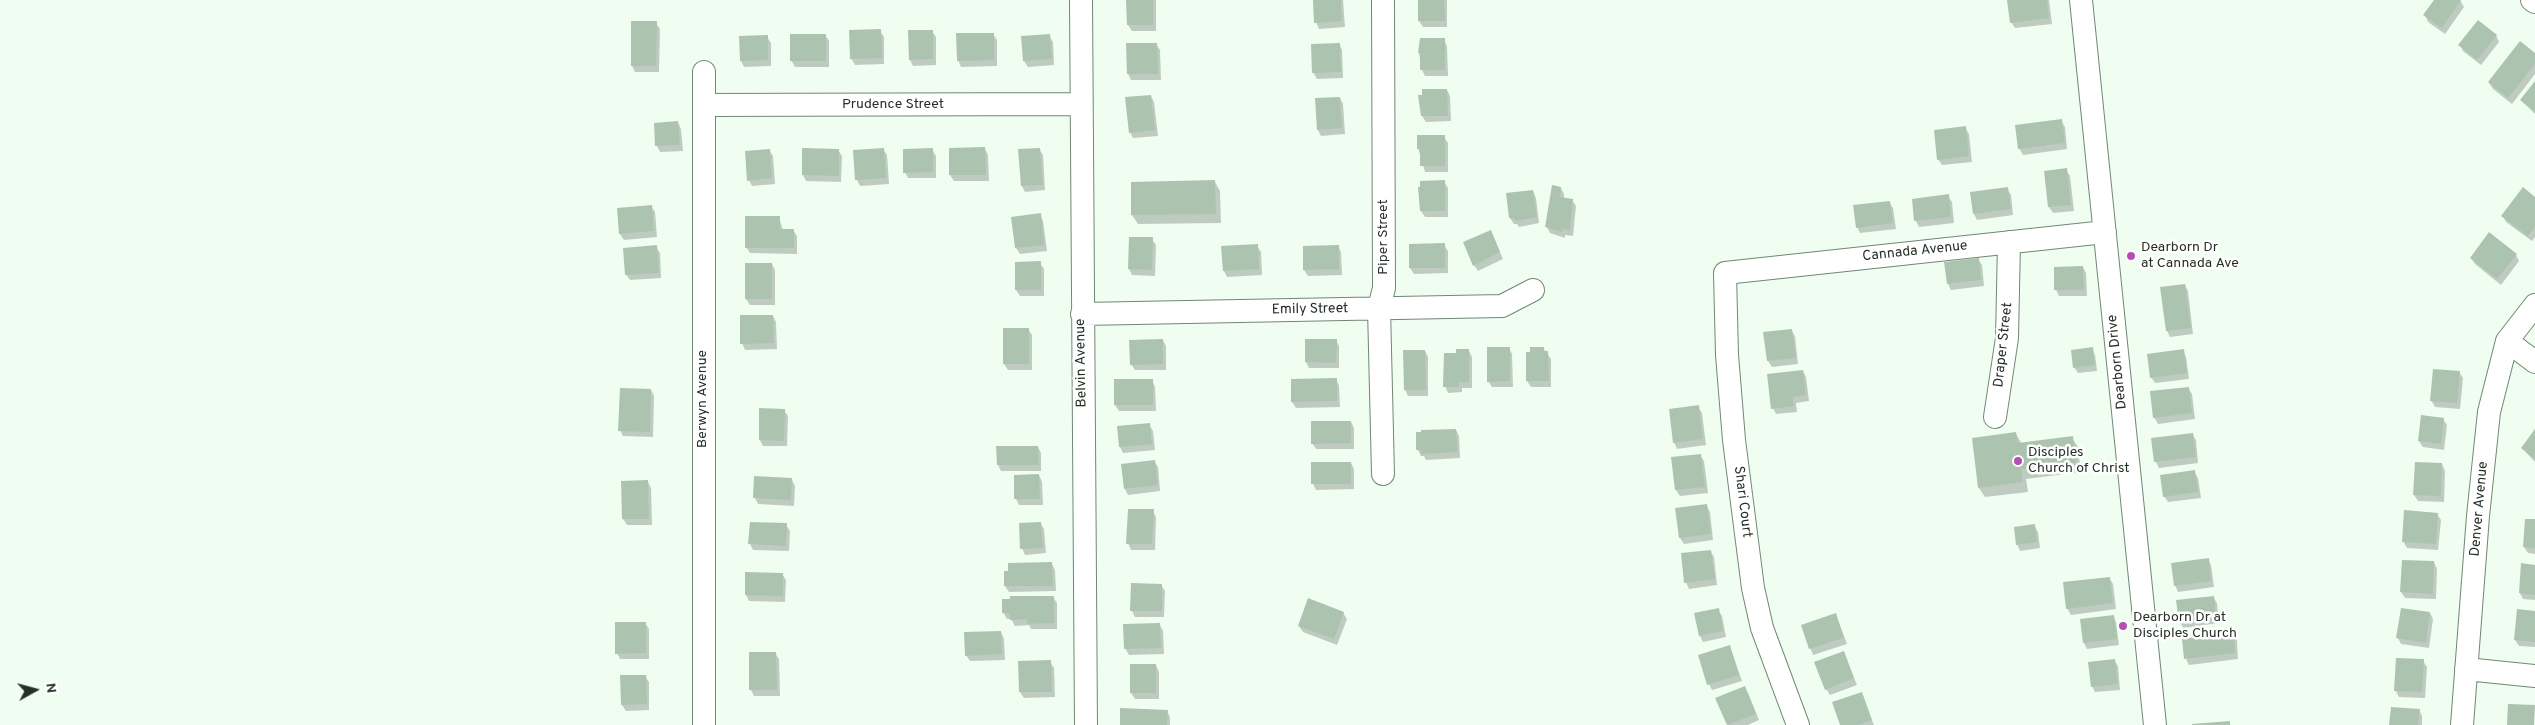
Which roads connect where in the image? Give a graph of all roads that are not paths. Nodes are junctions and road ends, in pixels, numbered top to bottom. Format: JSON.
{"nodes":[{"id":1,"x":1081,"y":0,"type":"edge"},
{"id":2,"x":1383,"y":0,"type":"edge"},
{"id":3,"x":2081,"y":0,"type":"edge"},
{"id":4,"x":2532,"y":0,"type":"edge"},
{"id":5,"x":2535,"y":2,"type":"edge"},
{"id":6,"x":704,"y":72,"type":"dead end"},
{"id":7,"x":1081,"y":104,"type":"junction"},
{"id":8,"x":704,"y":105,"type":"junction"},
{"id":9,"x":2105,"y":232,"type":"junction"},
{"id":10,"x":2009,"y":242,"type":"junction"},
{"id":11,"x":1725,"y":273,"type":"joint"},
{"id":12,"x":1533,"y":290,"type":"dead end"},
{"id":13,"x":2535,"y":305,"type":"edge"},
{"id":14,"x":1379,"y":308,"type":"junction"},
{"id":15,"x":1082,"y":314,"type":"junction"},
{"id":16,"x":2507,"y":341,"type":"junction"},
{"id":17,"x":2535,"y":362,"type":"edge"},
{"id":18,"x":1995,"y":417,"type":"dead end"},
{"id":19,"x":1383,"y":474,"type":"dead end"},
{"id":20,"x":2466,"y":669,"type":"junction"},
{"id":21,"x":2535,"y":676,"type":"edge"},
{"id":22,"x":704,"y":725,"type":"edge"},
{"id":23,"x":1086,"y":725,"type":"edge"},
{"id":24,"x":1798,"y":725,"type":"edge"},
{"id":25,"x":2155,"y":725,"type":"edge"},
{"id":26,"x":2462,"y":725,"type":"edge"}],
"edges":[{"from":1,"to":7,"type":"street","name":"Belvin Avenue"},
{"from":2,"to":14,"type":"street","name":"Piper Street"},
{"from":3,"to":9,"type":"street","name":"Dearborn Drive"},
{"from":4,"to":5,"type":"street"},
{"from":6,"to":8,"type":"street","name":"Berwyn Avenue"},
{"from":7,"to":8,"type":"street","name":"Prudence Street"},
{"from":7,"to":15,"type":"street","name":"Belvin Avenue"},
{"from":8,"to":22,"type":"street","name":"Berwyn Avenue"},
{"from":9,"to":10,"type":"street","name":"Cannada Avenue"},
{"from":9,"to":25,"type":"street","name":"Dearborn Drive"},
{"from":10,"to":11,"type":"street","name":"Cannada Avenue"},
{"from":10,"to":18,"type":"street","name":"Draper Street"},
{"from":11,"to":24,"type":"street","name":"Shari Court"},
{"from":12,"to":14,"type":"street","name":"Emily Street"},
{"from":13,"to":16,"type":"street","name":"Denver Avenue"},
{"from":14,"to":15,"type":"street","name":"Emily Street"},
{"from":14,"to":19,"type":"street","name":"Piper Street"},
{"from":15,"to":23,"type":"street","name":"Belvin Avenue"},
{"from":16,"to":17,"type":"street"},
{"from":16,"to":20,"type":"street","name":"Denver Avenue"},
{"from":20,"to":21,"type":"street"},
{"from":20,"to":26,"type":"street","name":"Denver Avenue"}]}
